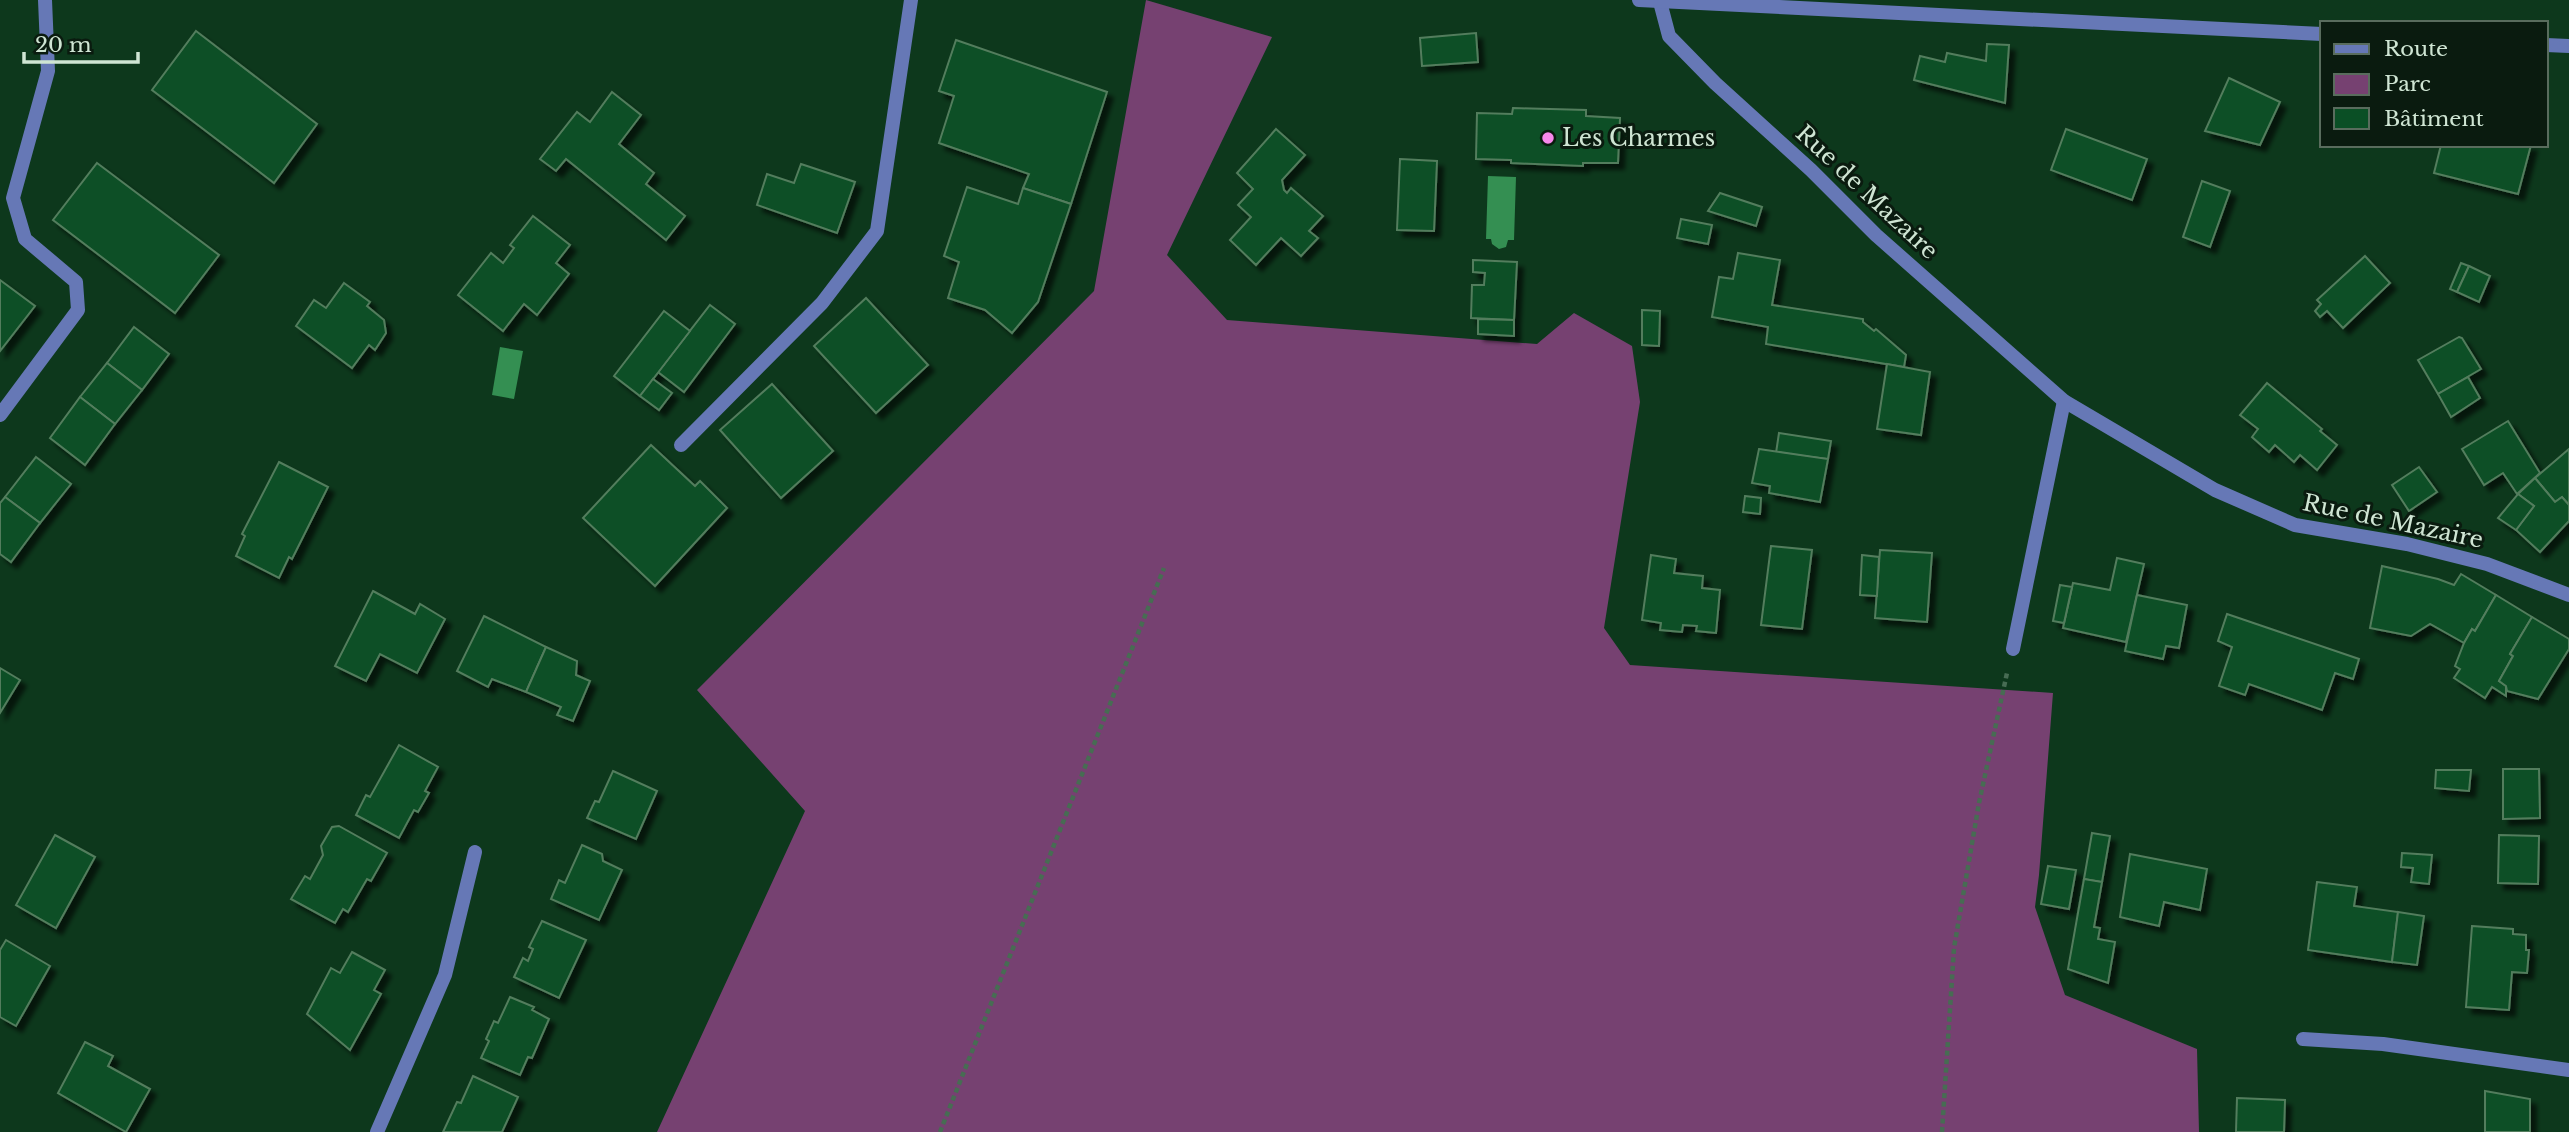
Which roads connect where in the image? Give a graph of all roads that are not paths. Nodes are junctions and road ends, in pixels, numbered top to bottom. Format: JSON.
{"nodes":[{"id":1,"x":45,"y":0,"type":"edge"},
{"id":2,"x":912,"y":0,"type":"edge"},
{"id":3,"x":1639,"y":0,"type":"edge"},
{"id":4,"x":1660,"y":2,"type":"junction"},
{"id":5,"x":2320,"y":34,"type":"edge"},
{"id":6,"x":2548,"y":44,"type":"edge"},
{"id":7,"x":2569,"y":46,"type":"edge"},
{"id":8,"x":2064,"y":401,"type":"junction"},
{"id":9,"x":0,"y":415,"type":"edge"},
{"id":10,"x":681,"y":444,"type":"dead end"},
{"id":11,"x":2569,"y":595,"type":"edge"},
{"id":12,"x":2012,"y":649,"type":"road end"},
{"id":13,"x":475,"y":852,"type":"dead end"},
{"id":14,"x":2303,"y":1038,"type":"dead end"},
{"id":15,"x":2569,"y":1070,"type":"edge"},
{"id":16,"x":377,"y":1132,"type":"edge"}],
"edges":[{"from":1,"to":9,"type":"street"},
{"from":2,"to":10,"type":"street"},
{"from":3,"to":4,"type":"street"},
{"from":4,"to":5,"type":"street"},
{"from":4,"to":8,"type":"street","name":"Rue de Mazaire"},
{"from":6,"to":7,"type":"street"},
{"from":8,"to":11,"type":"street","name":"Rue de Mazaire"},
{"from":8,"to":12,"type":"street"},
{"from":13,"to":16,"type":"street"},
{"from":14,"to":15,"type":"street"}]}
